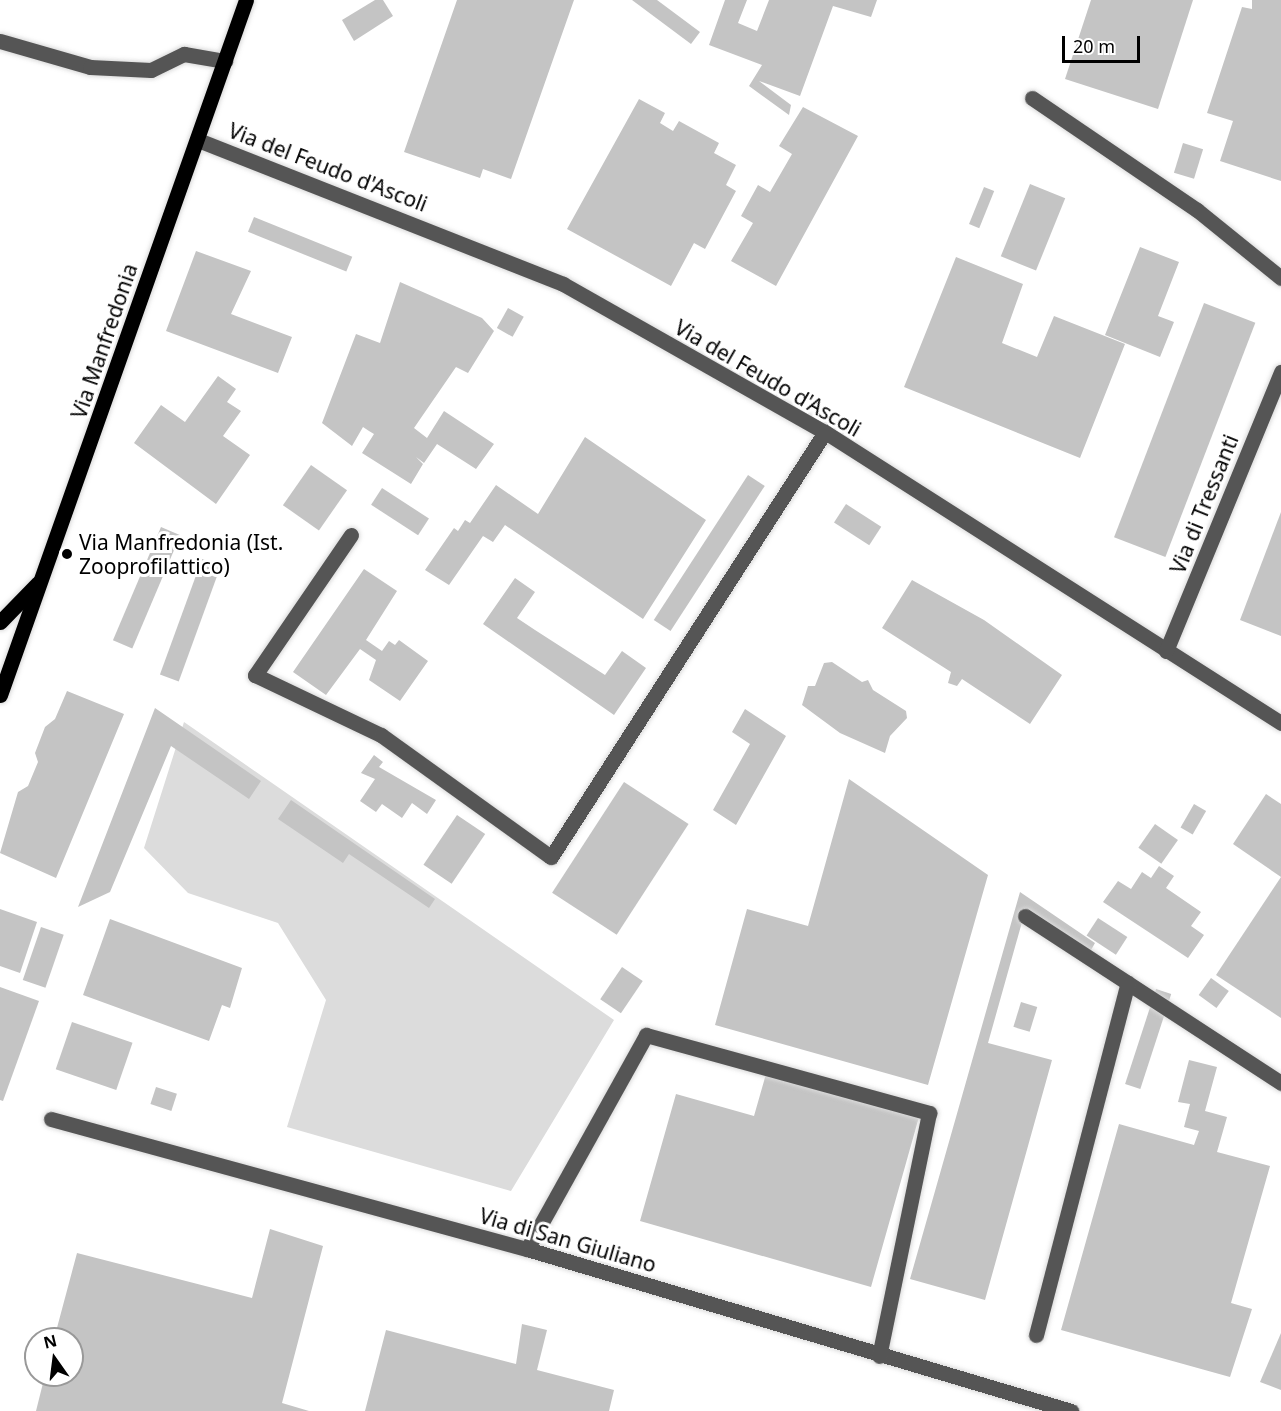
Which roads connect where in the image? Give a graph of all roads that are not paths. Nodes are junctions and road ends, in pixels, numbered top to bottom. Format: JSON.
{"nodes":[{"id":1,"x":246,"y":0,"type":"edge"},
{"id":2,"x":0,"y":41,"type":"edge"},
{"id":3,"x":225,"y":62,"type":"junction"},
{"id":4,"x":1032,"y":98,"type":"dead end"},
{"id":5,"x":198,"y":140,"type":"junction"},
{"id":6,"x":1281,"y":278,"type":"edge"},
{"id":7,"x":1281,"y":372,"type":"edge"},
{"id":8,"x":825,"y":432,"type":"junction"},
{"id":9,"x":351,"y":535,"type":"dead end"},
{"id":10,"x":43,"y":578,"type":"junction"},
{"id":11,"x":0,"y":622,"type":"edge"},
{"id":12,"x":1166,"y":651,"type":"junction"},
{"id":13,"x":0,"y":695,"type":"edge"},
{"id":14,"x":1281,"y":723,"type":"edge"},
{"id":15,"x":1025,"y":916,"type":"dead end"},
{"id":16,"x":1128,"y":983,"type":"junction"},
{"id":17,"x":1281,"y":1083,"type":"edge"},
{"id":18,"x":51,"y":1119,"type":"dead end"},
{"id":19,"x":527,"y":1249,"type":"junction"},
{"id":20,"x":1036,"y":1335,"type":"dead end"},
{"id":21,"x":879,"y":1356,"type":"junction"},
{"id":22,"x":1032,"y":1406,"type":"edge"},
{"id":23,"x":1071,"y":1411,"type":"edge"}],
"edges":[{"from":1,"to":3,"type":"main road","name":"Via Manfredonia"},
{"from":2,"to":3,"type":"street"},
{"from":3,"to":5,"type":"main road","name":"Via Manfredonia"},
{"from":4,"to":6,"type":"street"},
{"from":5,"to":8,"type":"street","name":"Via del Feudo d'Ascoli"},
{"from":5,"to":10,"type":"main road","name":"Via Manfredonia"},
{"from":7,"to":12,"type":"street","name":"Via di Tressanti"},
{"from":8,"to":9,"type":"street"},
{"from":8,"to":12,"type":"street","name":"Via del Feudo d'Ascoli"},
{"from":10,"to":11,"type":"main road"},
{"from":10,"to":13,"type":"main road","name":"Via Manfredonia"},
{"from":12,"to":14,"type":"street","name":"Via del Feudo d'Ascoli"},
{"from":15,"to":16,"type":"street"},
{"from":16,"to":17,"type":"street"},
{"from":16,"to":20,"type":"street"},
{"from":18,"to":19,"type":"street","name":"Via di San Giuliano"},
{"from":19,"to":21,"type":"street","name":"Via di San Giuliano"},
{"from":19,"to":21,"type":"street"},
{"from":21,"to":22,"type":"street","name":"Via di San Giuliano"},
{"from":22,"to":23,"type":"street","name":"Via di San Giuliano"}]}
